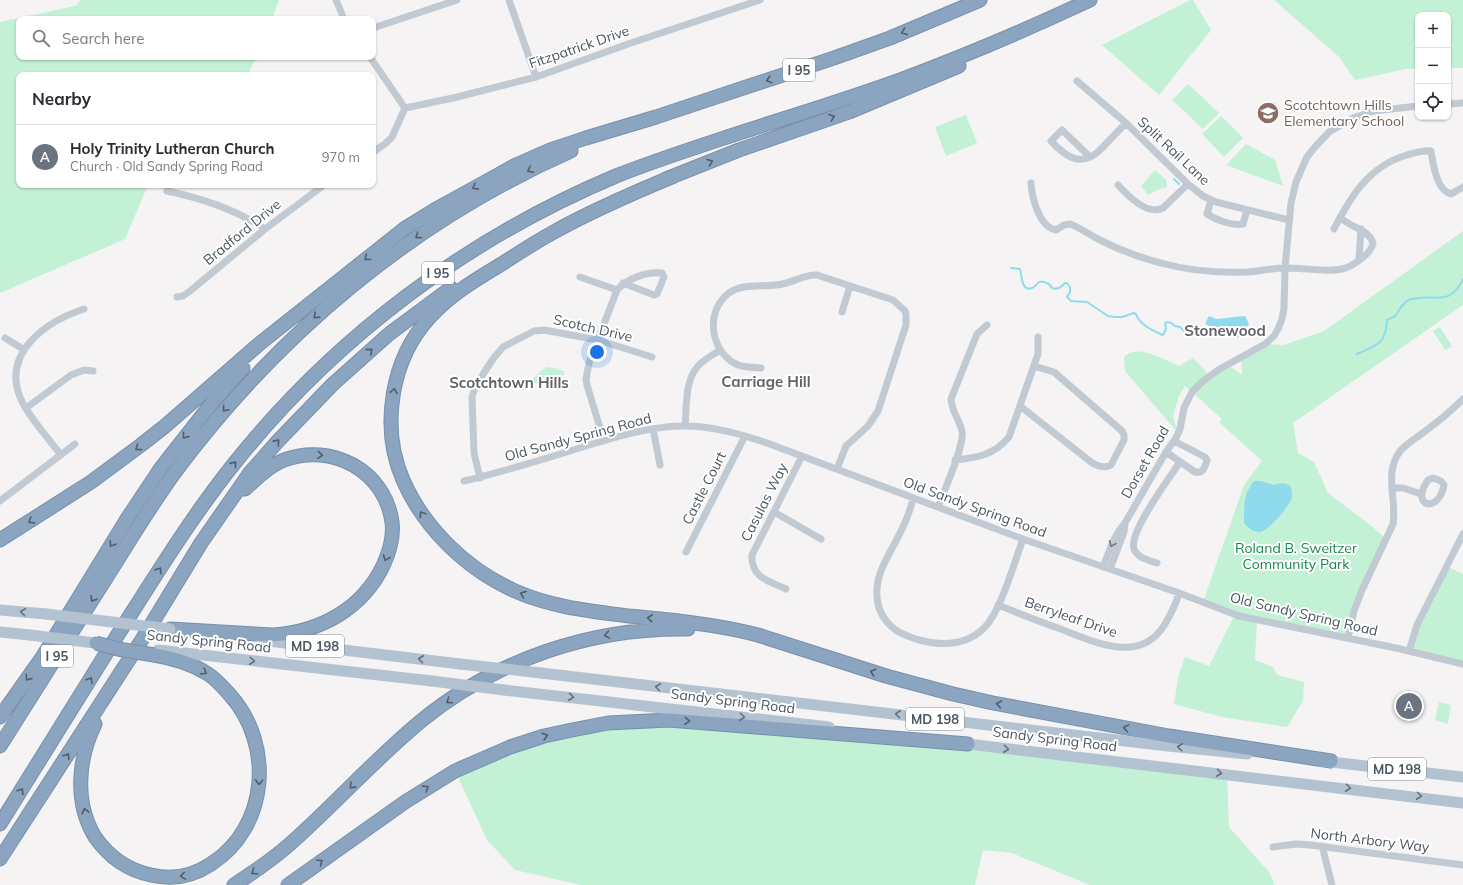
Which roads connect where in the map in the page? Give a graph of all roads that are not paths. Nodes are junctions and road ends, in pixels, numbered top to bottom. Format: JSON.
{"nodes":[{"id":1,"x":336,"y":0,"type":"edge"},
{"id":2,"x":457,"y":0,"type":"edge"},
{"id":3,"x":508,"y":0,"type":"edge"},
{"id":4,"x":760,"y":0,"type":"edge"},
{"id":5,"x":980,"y":0,"type":"edge"},
{"id":6,"x":1090,"y":0,"type":"edge"},
{"id":7,"x":343,"y":16,"type":"edge"},
{"id":8,"x":1045,"y":21,"type":"junction"},
{"id":9,"x":376,"y":27,"type":"edge"},
{"id":10,"x":372,"y":60,"type":"edge"},
{"id":11,"x":536,"y":77,"type":"junction"},
{"id":12,"x":1077,"y":81,"type":"dead end"},
{"id":13,"x":1463,"y":103,"type":"edge"},
{"id":14,"x":1451,"y":104,"type":"edge"},
{"id":15,"x":1415,"y":106,"type":"edge"},
{"id":16,"x":405,"y":108,"type":"junction"},
{"id":17,"x":656,"y":117,"type":"junction"},
{"id":18,"x":1126,"y":123,"type":"junction"},
{"id":19,"x":376,"y":150,"type":"edge"},
{"id":20,"x":1090,"y":157,"type":"junction"},
{"id":21,"x":674,"y":176,"type":"junction"},
{"id":22,"x":1031,"y":183,"type":"dead end"},
{"id":23,"x":1188,"y":184,"type":"junction"},
{"id":24,"x":1118,"y":185,"type":"dead end"},
{"id":25,"x":1463,"y":187,"type":"edge"},
{"id":26,"x":320,"y":188,"type":"edge"},
{"id":27,"x":167,"y":191,"type":"dead end"},
{"id":28,"x":1211,"y":200,"type":"junction"},
{"id":29,"x":1247,"y":210,"type":"junction"},
{"id":30,"x":1340,"y":217,"type":"junction"},
{"id":31,"x":1289,"y":220,"type":"junction"},
{"id":32,"x":265,"y":229,"type":"junction"},
{"id":33,"x":1361,"y":229,"type":"junction"},
{"id":34,"x":1334,"y":230,"type":"dead end"},
{"id":35,"x":1359,"y":259,"type":"junction"},
{"id":36,"x":1285,"y":268,"type":"junction"},
{"id":37,"x":580,"y":277,"type":"dead end"},
{"id":38,"x":623,"y":283,"type":"junction"},
{"id":39,"x":850,"y":286,"type":"junction"},
{"id":40,"x":329,"y":288,"type":"junction"},
{"id":41,"x":616,"y":290,"type":"junction"},
{"id":42,"x":177,"y":297,"type":"dead end"},
{"id":43,"x":84,"y":309,"type":"dead end"},
{"id":44,"x":842,"y":312,"type":"dead end"},
{"id":45,"x":987,"y":325,"type":"dead end"},
{"id":46,"x":1038,"y":337,"type":"dead end"},
{"id":47,"x":6,"y":338,"type":"dead end"},
{"id":48,"x":598,"y":340,"type":"junction"},
{"id":49,"x":23,"y":350,"type":"junction"},
{"id":50,"x":720,"y":350,"type":"junction"},
{"id":51,"x":652,"y":357,"type":"dead end"},
{"id":52,"x":1034,"y":366,"type":"junction"},
{"id":53,"x":761,"y":368,"type":"dead end"},
{"id":54,"x":93,"y":371,"type":"dead end"},
{"id":55,"x":1463,"y":399,"type":"edge"},
{"id":56,"x":1020,"y":406,"type":"junction"},
{"id":57,"x":26,"y":408,"type":"junction"},
{"id":58,"x":685,"y":426,"type":"junction"},
{"id":59,"x":653,"y":429,"type":"junction"},
{"id":60,"x":745,"y":436,"type":"junction"},
{"id":61,"x":604,"y":441,"type":"junction"},
{"id":62,"x":1174,"y":441,"type":"junction"},
{"id":63,"x":75,"y":444,"type":"dead end"},
{"id":64,"x":1166,"y":452,"type":"junction"},
{"id":65,"x":61,"y":455,"type":"junction"},
{"id":66,"x":802,"y":456,"type":"junction"},
{"id":67,"x":955,"y":460,"type":"junction"},
{"id":68,"x":1180,"y":462,"type":"junction"},
{"id":69,"x":660,"y":465,"type":"dead end"},
{"id":70,"x":838,"y":469,"type":"junction"},
{"id":71,"x":480,"y":478,"type":"junction"},
{"id":72,"x":464,"y":482,"type":"dead end"},
{"id":73,"x":1392,"y":488,"type":"junction"},
{"id":74,"x":1421,"y":494,"type":"dead end"},
{"id":75,"x":913,"y":499,"type":"junction"},
{"id":76,"x":0,"y":501,"type":"edge"},
{"id":77,"x":938,"y":507,"type":"junction"},
{"id":78,"x":774,"y":512,"type":"junction"},
{"id":79,"x":1125,"y":523,"type":"junction"},
{"id":80,"x":1139,"y":528,"type":"junction"},
{"id":81,"x":1463,"y":534,"type":"edge"},
{"id":82,"x":821,"y":539,"type":"dead end"},
{"id":83,"x":1023,"y":539,"type":"junction"},
{"id":84,"x":0,"y":540,"type":"edge"},
{"id":85,"x":686,"y":552,"type":"dead end"},
{"id":86,"x":1157,"y":563,"type":"dead end"},
{"id":87,"x":1103,"y":567,"type":"junction"},
{"id":88,"x":1110,"y":570,"type":"junction"},
{"id":89,"x":174,"y":588,"type":"junction"},
{"id":90,"x":786,"y":589,"type":"dead end"},
{"id":91,"x":1179,"y":593,"type":"junction"},
{"id":92,"x":998,"y":605,"type":"junction"},
{"id":93,"x":0,"y":610,"type":"edge"},
{"id":94,"x":170,"y":629,"type":"junction"},
{"id":95,"x":0,"y":632,"type":"edge"},
{"id":96,"x":142,"y":638,"type":"junction"},
{"id":97,"x":1348,"y":638,"type":"junction"},
{"id":98,"x":96,"y":643,"type":"joint"},
{"id":99,"x":784,"y":643,"type":"junction"},
{"id":100,"x":1409,"y":651,"type":"junction"},
{"id":101,"x":156,"y":652,"type":"junction"},
{"id":102,"x":1463,"y":664,"type":"edge"},
{"id":103,"x":0,"y":716,"type":"edge"},
{"id":104,"x":968,"y":744,"type":"junction"},
{"id":105,"x":0,"y":746,"type":"edge"},
{"id":106,"x":1331,"y":761,"type":"junction"},
{"id":107,"x":1463,"y":777,"type":"edge"},
{"id":108,"x":1463,"y":804,"type":"edge"},
{"id":109,"x":0,"y":824,"type":"edge"},
{"id":110,"x":1322,"y":846,"type":"junction"},
{"id":111,"x":1273,"y":847,"type":"dead end"},
{"id":112,"x":0,"y":859,"type":"edge"},
{"id":113,"x":1463,"y":865,"type":"edge"},
{"id":114,"x":234,"y":885,"type":"edge"},
{"id":115,"x":288,"y":885,"type":"edge"},
{"id":116,"x":1332,"y":885,"type":"edge"}],
"edges":[{"from":1,"to":7,"type":"street"},
{"from":2,"to":9,"type":"street"},
{"from":3,"to":11,"type":"street"},
{"from":4,"to":11,"type":"street","name":"Fitzpatrick Drive"},
{"from":5,"to":17,"type":"highway","number":"I 95","one_way":true},
{"from":6,"to":8,"type":"highway","number":"I 95"},
{"from":21,"to":8,"type":"highway","one_way":true},
{"from":109,"to":8,"type":"highway","number":"I 95","one_way":true},
{"from":10,"to":16,"type":"street"},
{"from":11,"to":16,"type":"street","name":"Fitzpatrick Drive"},
{"from":12,"to":18,"type":"street","name":"Split Rail Lane"},
{"from":13,"to":14,"type":"street"},
{"from":15,"to":31,"type":"street","name":"Dorset Road"},
{"from":16,"to":19,"type":"street"},
{"from":17,"to":40,"type":"highway","one_way":true},
{"from":17,"to":105,"type":"highway","number":"I 95","one_way":true},
{"from":18,"to":20,"type":"street"},
{"from":18,"to":23,"type":"street","name":"Split Rail Lane"},
{"from":20,"to":20,"type":"street"},
{"from":89,"to":21,"type":"highway","one_way":true},
{"from":99,"to":21,"type":"highway","one_way":true},
{"from":22,"to":36,"type":"street"},
{"from":23,"to":24,"type":"street"},
{"from":23,"to":28,"type":"street","name":"Split Rail Lane"},
{"from":25,"to":30,"type":"street"},
{"from":26,"to":32,"type":"street","name":"Bradford Drive"},
{"from":27,"to":32,"type":"street"},
{"from":28,"to":29,"type":"street","name":"Split Rail Lane"},
{"from":28,"to":29,"type":"street"},
{"from":29,"to":31,"type":"street","name":"Split Rail Lane"},
{"from":30,"to":33,"type":"street"},
{"from":30,"to":34,"type":"street"},
{"from":31,"to":36,"type":"street","name":"Dorset Road"},
{"from":32,"to":42,"type":"street","name":"Bradford Drive"},
{"from":33,"to":35,"type":"street"},
{"from":33,"to":35,"type":"street"},
{"from":35,"to":36,"type":"street"},
{"from":36,"to":62,"type":"street","name":"Dorset Road"},
{"from":37,"to":41,"type":"street"},
{"from":38,"to":38,"type":"street"},
{"from":38,"to":41,"type":"street"},
{"from":39,"to":44,"type":"street"},
{"from":39,"to":50,"type":"street"},
{"from":39,"to":70,"type":"street"},
{"from":40,"to":84,"type":"highway","one_way":true},
{"from":40,"to":103,"type":"highway","one_way":true},
{"from":41,"to":48,"type":"street"},
{"from":43,"to":49,"type":"street"},
{"from":45,"to":67,"type":"street"},
{"from":46,"to":52,"type":"street"},
{"from":47,"to":49,"type":"street"},
{"from":48,"to":51,"type":"street","name":"Scotch Drive"},
{"from":48,"to":61,"type":"street"},
{"from":48,"to":71,"type":"street","name":"Scotch Drive"},
{"from":49,"to":57,"type":"street"},
{"from":50,"to":53,"type":"street"},
{"from":50,"to":58,"type":"street"},
{"from":52,"to":56,"type":"street"},
{"from":52,"to":56,"type":"street"},
{"from":54,"to":57,"type":"street"},
{"from":55,"to":73,"type":"street"},
{"from":56,"to":67,"type":"street"},
{"from":57,"to":65,"type":"street"},
{"from":58,"to":59,"type":"street","name":"Old Sandy Spring Road"},
{"from":58,"to":60,"type":"street","name":"Old Sandy Spring Road"},
{"from":59,"to":61,"type":"street","name":"Old Sandy Spring Road"},
{"from":59,"to":69,"type":"street"},
{"from":60,"to":66,"type":"street","name":"Old Sandy Spring Road"},
{"from":60,"to":85,"type":"street","name":"Castle Court"},
{"from":61,"to":71,"type":"street","name":"Old Sandy Spring Road"},
{"from":62,"to":64,"type":"street","name":"Dorset Road"},
{"from":62,"to":68,"type":"street"},
{"from":63,"to":65,"type":"street"},
{"from":64,"to":68,"type":"street"},
{"from":64,"to":79,"type":"street","name":"Dorset Road"},
{"from":65,"to":76,"type":"street"},
{"from":66,"to":70,"type":"street","name":"Old Sandy Spring Road"},
{"from":66,"to":78,"type":"street","name":"Casulas Way"},
{"from":67,"to":77,"type":"street"},
{"from":68,"to":80,"type":"street"},
{"from":70,"to":75,"type":"street","name":"Old Sandy Spring Road"},
{"from":71,"to":72,"type":"street","name":"Old Sandy Spring Road"},
{"from":73,"to":74,"type":"street"},
{"from":73,"to":97,"type":"street"},
{"from":75,"to":77,"type":"street","name":"Old Sandy Spring Road"},
{"from":75,"to":92,"type":"street"},
{"from":77,"to":83,"type":"street","name":"Old Sandy Spring Road"},
{"from":78,"to":82,"type":"street"},
{"from":78,"to":90,"type":"street","name":"Casulas Way"},
{"from":79,"to":80,"type":"street"},
{"from":79,"to":87,"type":"street","one_way":true},
{"from":79,"to":88,"type":"street","name":"Dorset Road"},
{"from":80,"to":86,"type":"street"},
{"from":81,"to":100,"type":"street"},
{"from":83,"to":87,"type":"street","name":"Old Sandy Spring Road"},
{"from":83,"to":92,"type":"street"},
{"from":87,"to":88,"type":"street","name":"Old Sandy Spring Road"},
{"from":88,"to":91,"type":"street","name":"Old Sandy Spring Road"},
{"from":89,"to":94,"type":"highway","one_way":true},
{"from":89,"to":96,"type":"highway"},
{"from":91,"to":92,"type":"street","name":"Berryleaf Drive"},
{"from":91,"to":97,"type":"street","name":"Old Sandy Spring Road"},
{"from":94,"to":93,"type":"main road","name":"Sandy Spring Road","number":"MD 198","one_way":true,"bridge":true},
{"from":106,"to":94,"type":"main road","name":"Sandy Spring Road","number":"MD 198","one_way":true,"bridge":true},
{"from":95,"to":98,"type":"main road","bridge":true},
{"from":101,"to":96,"type":"highway","one_way":true},
{"from":112,"to":96,"type":"highway","one_way":true},
{"from":97,"to":100,"type":"street","name":"Old Sandy Spring Road"},
{"from":98,"to":101,"type":"highway","bridge":true},
{"from":106,"to":99,"type":"highway","one_way":true},
{"from":99,"to":114,"type":"highway","one_way":true},
{"from":100,"to":102,"type":"street","name":"Old Sandy Spring Road"},
{"from":101,"to":104,"type":"main road","name":"Sandy Spring Road","number":"MD 198","one_way":true,"bridge":true},
{"from":104,"to":108,"type":"main road","name":"Sandy Spring Road","number":"MD 198","one_way":true},
{"from":115,"to":104,"type":"highway","one_way":true},
{"from":106,"to":107,"type":"main road","name":"Sandy Spring Road","number":"MD 198"},
{"from":110,"to":111,"type":"street","name":"North Arbory Way"},
{"from":110,"to":113,"type":"street","name":"North Arbory Way"},
{"from":110,"to":116,"type":"street"}]}
